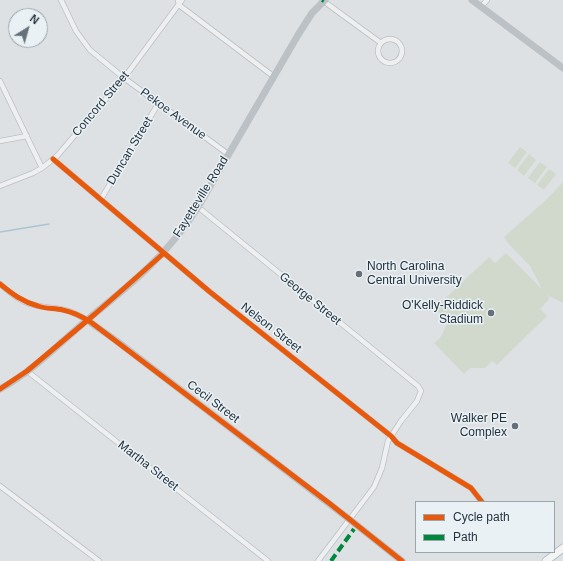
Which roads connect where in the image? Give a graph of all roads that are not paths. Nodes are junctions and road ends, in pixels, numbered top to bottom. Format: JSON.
{"nodes":[{"id":1,"x":61,"y":0,"type":"edge"},
{"id":2,"x":182,"y":0,"type":"edge"},
{"id":3,"x":324,"y":0,"type":"edge"},
{"id":4,"x":472,"y":0,"type":"edge"},
{"id":5,"x":487,"y":0,"type":"edge"},
{"id":6,"x":178,"y":2,"type":"edge"},
{"id":7,"x":481,"y":7,"type":"junction"},
{"id":8,"x":381,"y":44,"type":"junction"},
{"id":9,"x":563,"y":68,"type":"edge"},
{"id":10,"x":273,"y":76,"type":"junction"},
{"id":11,"x":124,"y":78,"type":"junction"},
{"id":12,"x":0,"y":81,"type":"edge"},
{"id":13,"x":158,"y":104,"type":"junction"},
{"id":14,"x":27,"y":136,"type":"junction"},
{"id":15,"x":0,"y":141,"type":"edge"},
{"id":16,"x":228,"y":154,"type":"junction"},
{"id":17,"x":53,"y":159,"type":"junction"},
{"id":18,"x":42,"y":168,"type":"junction"},
{"id":19,"x":0,"y":186,"type":"edge"},
{"id":20,"x":101,"y":199,"type":"junction"},
{"id":21,"x":198,"y":207,"type":"junction"},
{"id":22,"x":164,"y":253,"type":"junction"},
{"id":23,"x":0,"y":284,"type":"edge"},
{"id":24,"x":87,"y":320,"type":"junction"},
{"id":25,"x":28,"y":371,"type":"junction"},
{"id":26,"x":0,"y":389,"type":"edge"},
{"id":27,"x":391,"y":436,"type":"junction"},
{"id":28,"x":0,"y":486,"type":"edge"},
{"id":29,"x":481,"y":501,"type":"edge"},
{"id":30,"x":349,"y":519,"type":"junction"},
{"id":31,"x":563,"y":548,"type":"edge"},
{"id":32,"x":99,"y":561,"type":"edge"},
{"id":33,"x":268,"y":561,"type":"edge"},
{"id":34,"x":318,"y":561,"type":"edge"},
{"id":35,"x":402,"y":561,"type":"edge"},
{"id":36,"x":546,"y":561,"type":"edge"}],
"edges":[{"from":1,"to":11,"type":"street","name":"Pekoe Avenue"},
{"from":2,"to":6,"type":"street","name":"Concord Street"},
{"from":3,"to":8,"type":"street"},
{"from":3,"to":10,"type":"main road","name":"Fayetteville Road"},
{"from":4,"to":7,"type":"main road"},
{"from":5,"to":7,"type":"street"},
{"from":6,"to":10,"type":"street"},
{"from":6,"to":11,"type":"street","name":"Concord Street"},
{"from":7,"to":9,"type":"main road"},
{"from":8,"to":8,"type":"street"},
{"from":10,"to":16,"type":"main road","name":"Fayetteville Road"},
{"from":11,"to":13,"type":"street","name":"Pekoe Avenue"},
{"from":11,"to":17,"type":"street","name":"Concord Street"},
{"from":12,"to":14,"type":"street"},
{"from":13,"to":16,"type":"street","name":"Pekoe Avenue"},
{"from":13,"to":20,"type":"street","name":"Duncan Street"},
{"from":14,"to":15,"type":"street"},
{"from":14,"to":18,"type":"street"},
{"from":16,"to":21,"type":"main road","name":"Fayetteville Road"},
{"from":17,"to":18,"type":"street","name":"Concord Street"},
{"from":17,"to":20,"type":"street","name":"Nelson Street"},
{"from":18,"to":19,"type":"street","name":"Concord Street"},
{"from":20,"to":22,"type":"street","name":"Nelson Street"},
{"from":21,"to":22,"type":"main road","name":"Fayetteville Road"},
{"from":21,"to":27,"type":"street","name":"George Street"},
{"from":22,"to":24,"type":"main road","name":"Fayetteville Road"},
{"from":22,"to":27,"type":"street","name":"Nelson Street"},
{"from":23,"to":24,"type":"street","name":"Cecil Street"},
{"from":24,"to":25,"type":"main road","name":"Fayetteville Road"},
{"from":24,"to":30,"type":"main road","name":"Cecil Street"},
{"from":25,"to":26,"type":"main road","name":"Fayetteville Road"},
{"from":25,"to":33,"type":"street","name":"Martha Street"},
{"from":27,"to":29,"type":"street","name":"Nelson Street"},
{"from":27,"to":30,"type":"street"},
{"from":28,"to":32,"type":"street"},
{"from":30,"to":34,"type":"street"},
{"from":30,"to":35,"type":"main road","name":"Cecil Street"},
{"from":31,"to":36,"type":"main road"}]}
